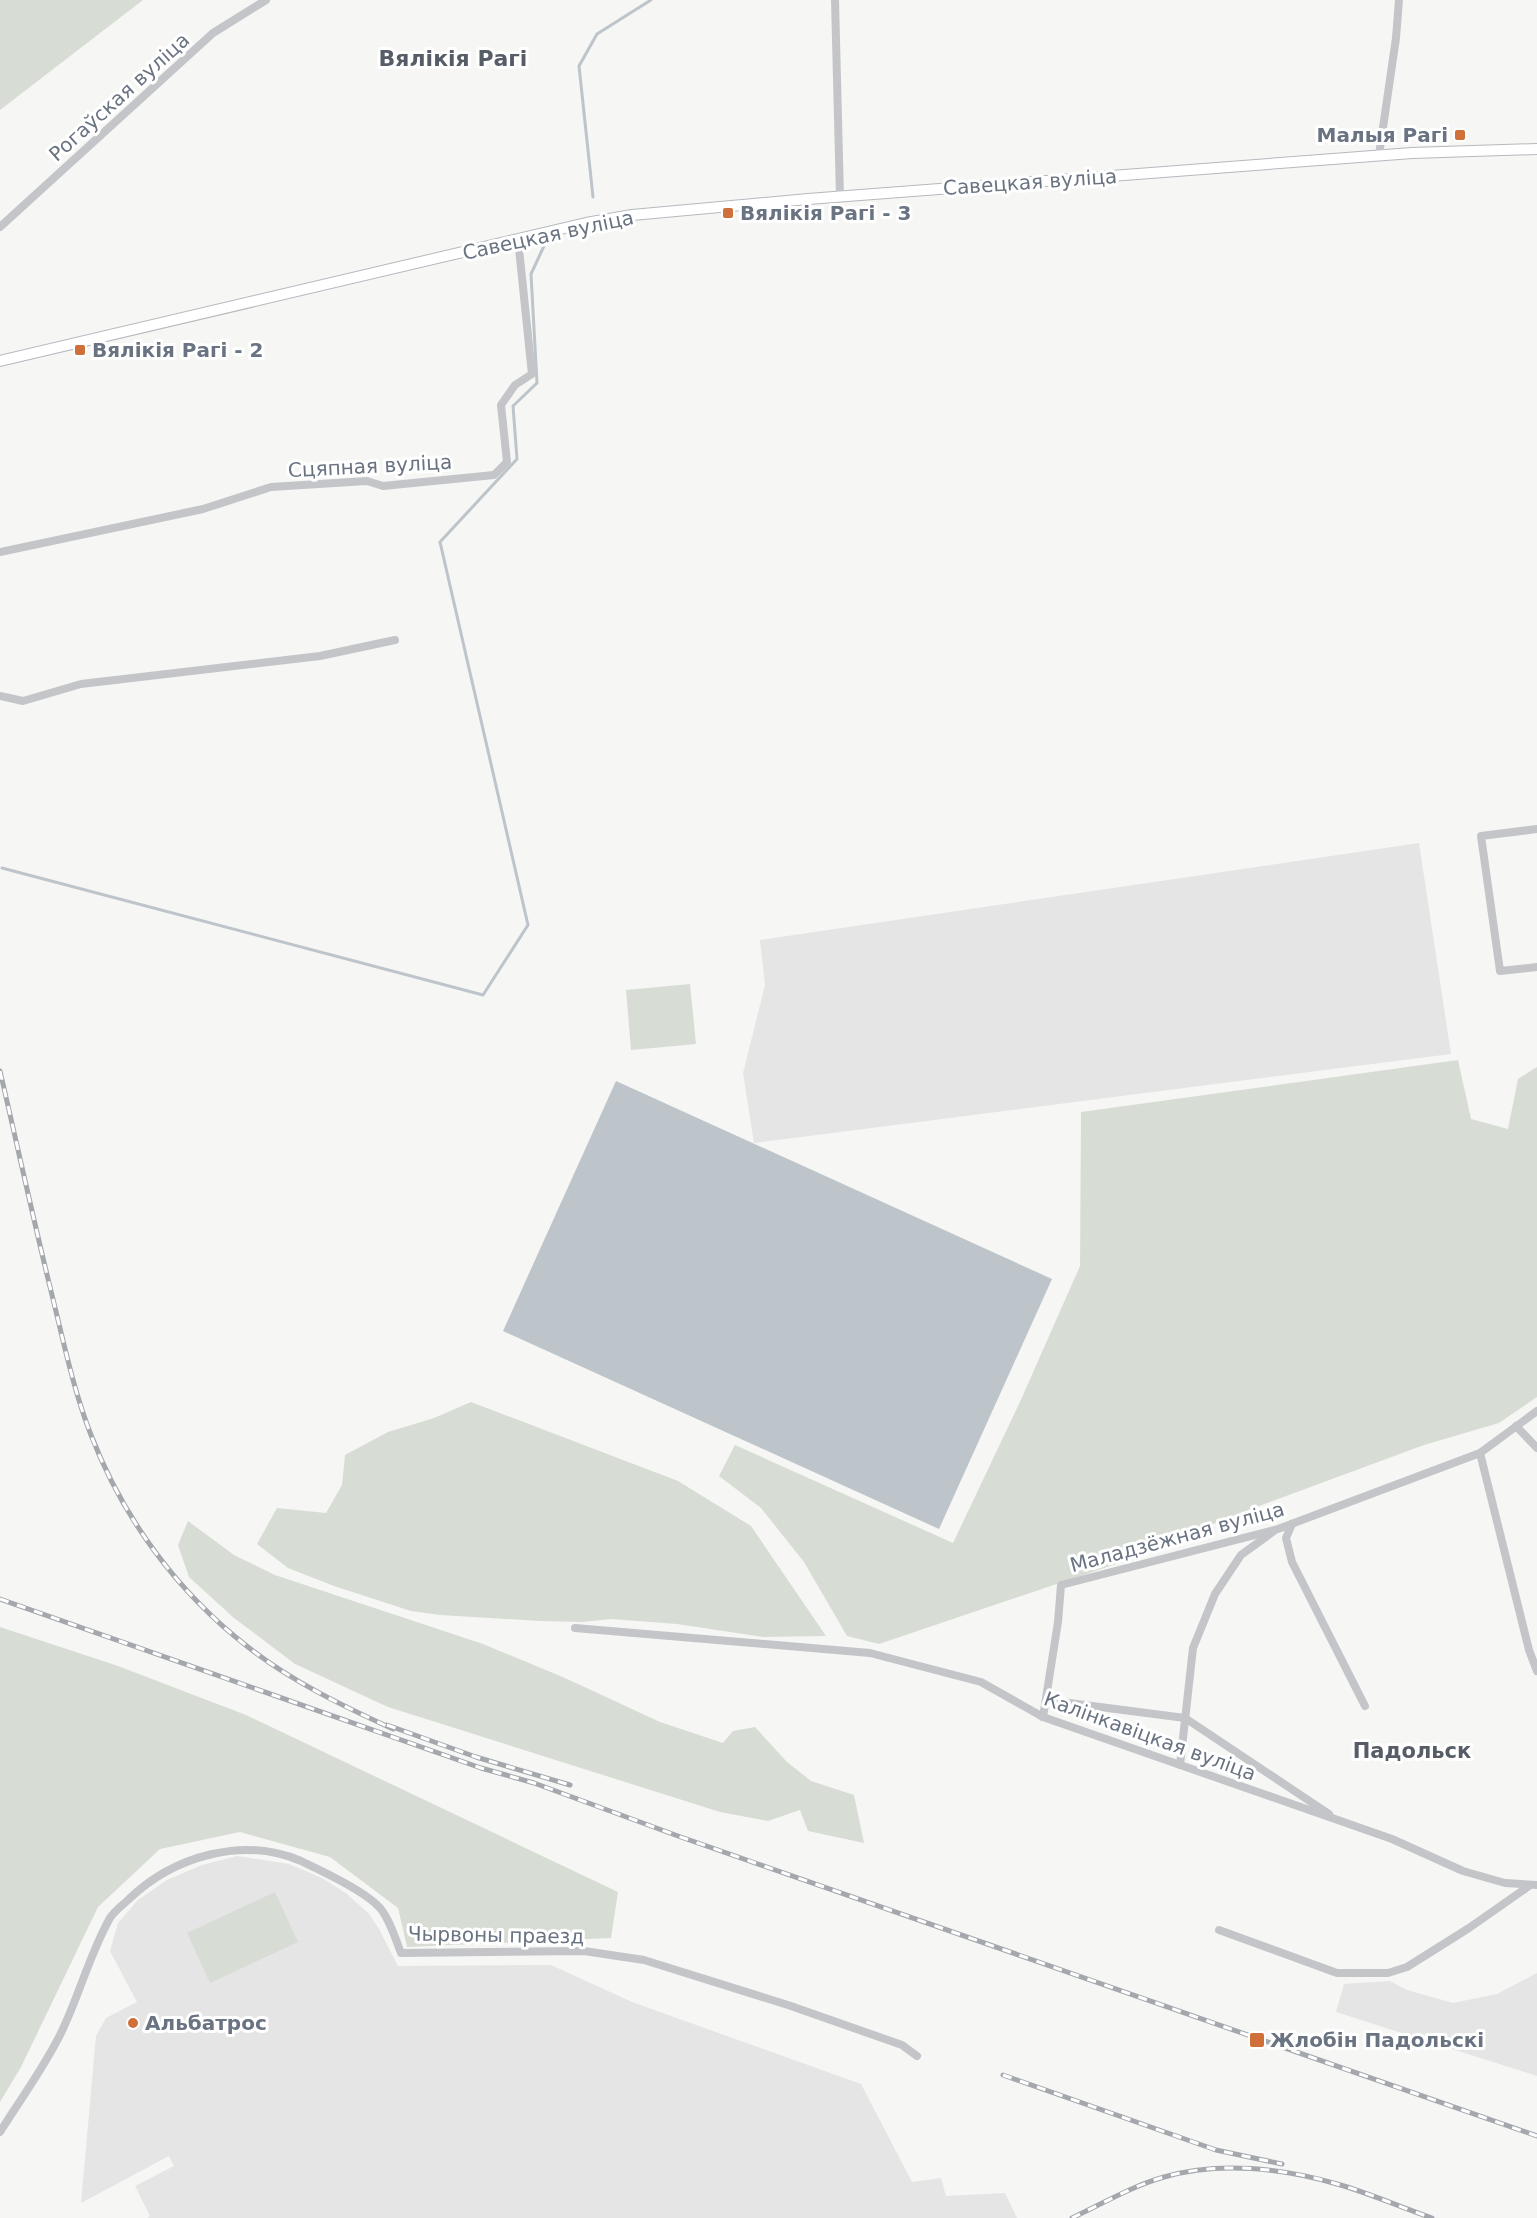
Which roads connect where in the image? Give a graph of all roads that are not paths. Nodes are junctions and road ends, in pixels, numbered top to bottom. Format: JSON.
{"nodes":[{"id":1,"x":266,"y":0,"type":"edge"},
{"id":2,"x":835,"y":0,"type":"edge"},
{"id":3,"x":1399,"y":0,"type":"edge"},
{"id":4,"x":1537,"y":149,"type":"edge"},
{"id":5,"x":1379,"y":155,"type":"junction"},
{"id":6,"x":840,"y":197,"type":"junction"},
{"id":7,"x":0,"y":227,"type":"edge"},
{"id":8,"x":518,"y":239,"type":"junction"},
{"id":9,"x":0,"y":361,"type":"edge"},
{"id":10,"x":0,"y":552,"type":"edge"},
{"id":11,"x":395,"y":640,"type":"dead end"},
{"id":12,"x":0,"y":696,"type":"edge"},
{"id":13,"x":1537,"y":829,"type":"edge"},
{"id":14,"x":1537,"y":967,"type":"edge"},
{"id":15,"x":1537,"y":1411,"type":"edge"},
{"id":16,"x":1516,"y":1426,"type":"junction"},
{"id":17,"x":1537,"y":1448,"type":"edge"},
{"id":18,"x":1480,"y":1453,"type":"junction"},
{"id":19,"x":1292,"y":1524,"type":"junction"},
{"id":20,"x":1278,"y":1529,"type":"junction"},
{"id":21,"x":575,"y":1628,"type":"dead end"},
{"id":22,"x":1537,"y":1671,"type":"edge"},
{"id":23,"x":1046,"y":1700,"type":"junction"},
{"id":24,"x":1365,"y":1706,"type":"dead end"},
{"id":25,"x":1043,"y":1717,"type":"junction"},
{"id":26,"x":1185,"y":1718,"type":"junction"},
{"id":27,"x":1180,"y":1765,"type":"junction"},
{"id":28,"x":1340,"y":1821,"type":"junction"},
{"id":29,"x":1533,"y":1885,"type":"edge"},
{"id":30,"x":1219,"y":1930,"type":"dead end"},
{"id":31,"x":917,"y":2056,"type":"dead end"},
{"id":32,"x":0,"y":2132,"type":"edge"}],
"edges":[{"from":1,"to":7,"type":"street","name":"Рогаўская вуліца"},
{"from":2,"to":6,"type":"street"},
{"from":3,"to":5,"type":"street"},
{"from":4,"to":5,"type":"main road","name":"Савецкая вуліца"},
{"from":5,"to":6,"type":"main road","name":"Савецкая вуліца"},
{"from":6,"to":8,"type":"main road","name":"Савецкая вуліца"},
{"from":8,"to":9,"type":"main road","name":"Савецкая вуліца"},
{"from":8,"to":10,"type":"street","name":"Сцяпная вуліца"},
{"from":11,"to":12,"type":"street"},
{"from":13,"to":14,"type":"street"},
{"from":15,"to":16,"type":"street","name":"Маладзёжная вуліца"},
{"from":16,"to":17,"type":"street"},
{"from":16,"to":18,"type":"street","name":"Маладзёжная вуліца"},
{"from":18,"to":19,"type":"street","name":"Маладзёжная вуліца"},
{"from":18,"to":22,"type":"street"},
{"from":19,"to":20,"type":"street","name":"Маладзёжная вуліца"},
{"from":19,"to":24,"type":"street"},
{"from":20,"to":23,"type":"street","name":"Маладзёжная вуліца"},
{"from":20,"to":26,"type":"street"},
{"from":21,"to":25,"type":"street","name":"Калінкавіцкая вуліца"},
{"from":23,"to":25,"type":"street"},
{"from":23,"to":26,"type":"street"},
{"from":25,"to":27,"type":"street","name":"Калінкавіцкая вуліца"},
{"from":26,"to":27,"type":"street"},
{"from":26,"to":28,"type":"street"},
{"from":27,"to":28,"type":"street","name":"Калінкавіцкая вуліца"},
{"from":28,"to":29,"type":"street","name":"Калінкавіцкая вуліца"},
{"from":29,"to":30,"type":"street","name":"Калінкавіцкая вуліца"},
{"from":31,"to":32,"type":"street","name":"Чырвоны праезд"}]}
